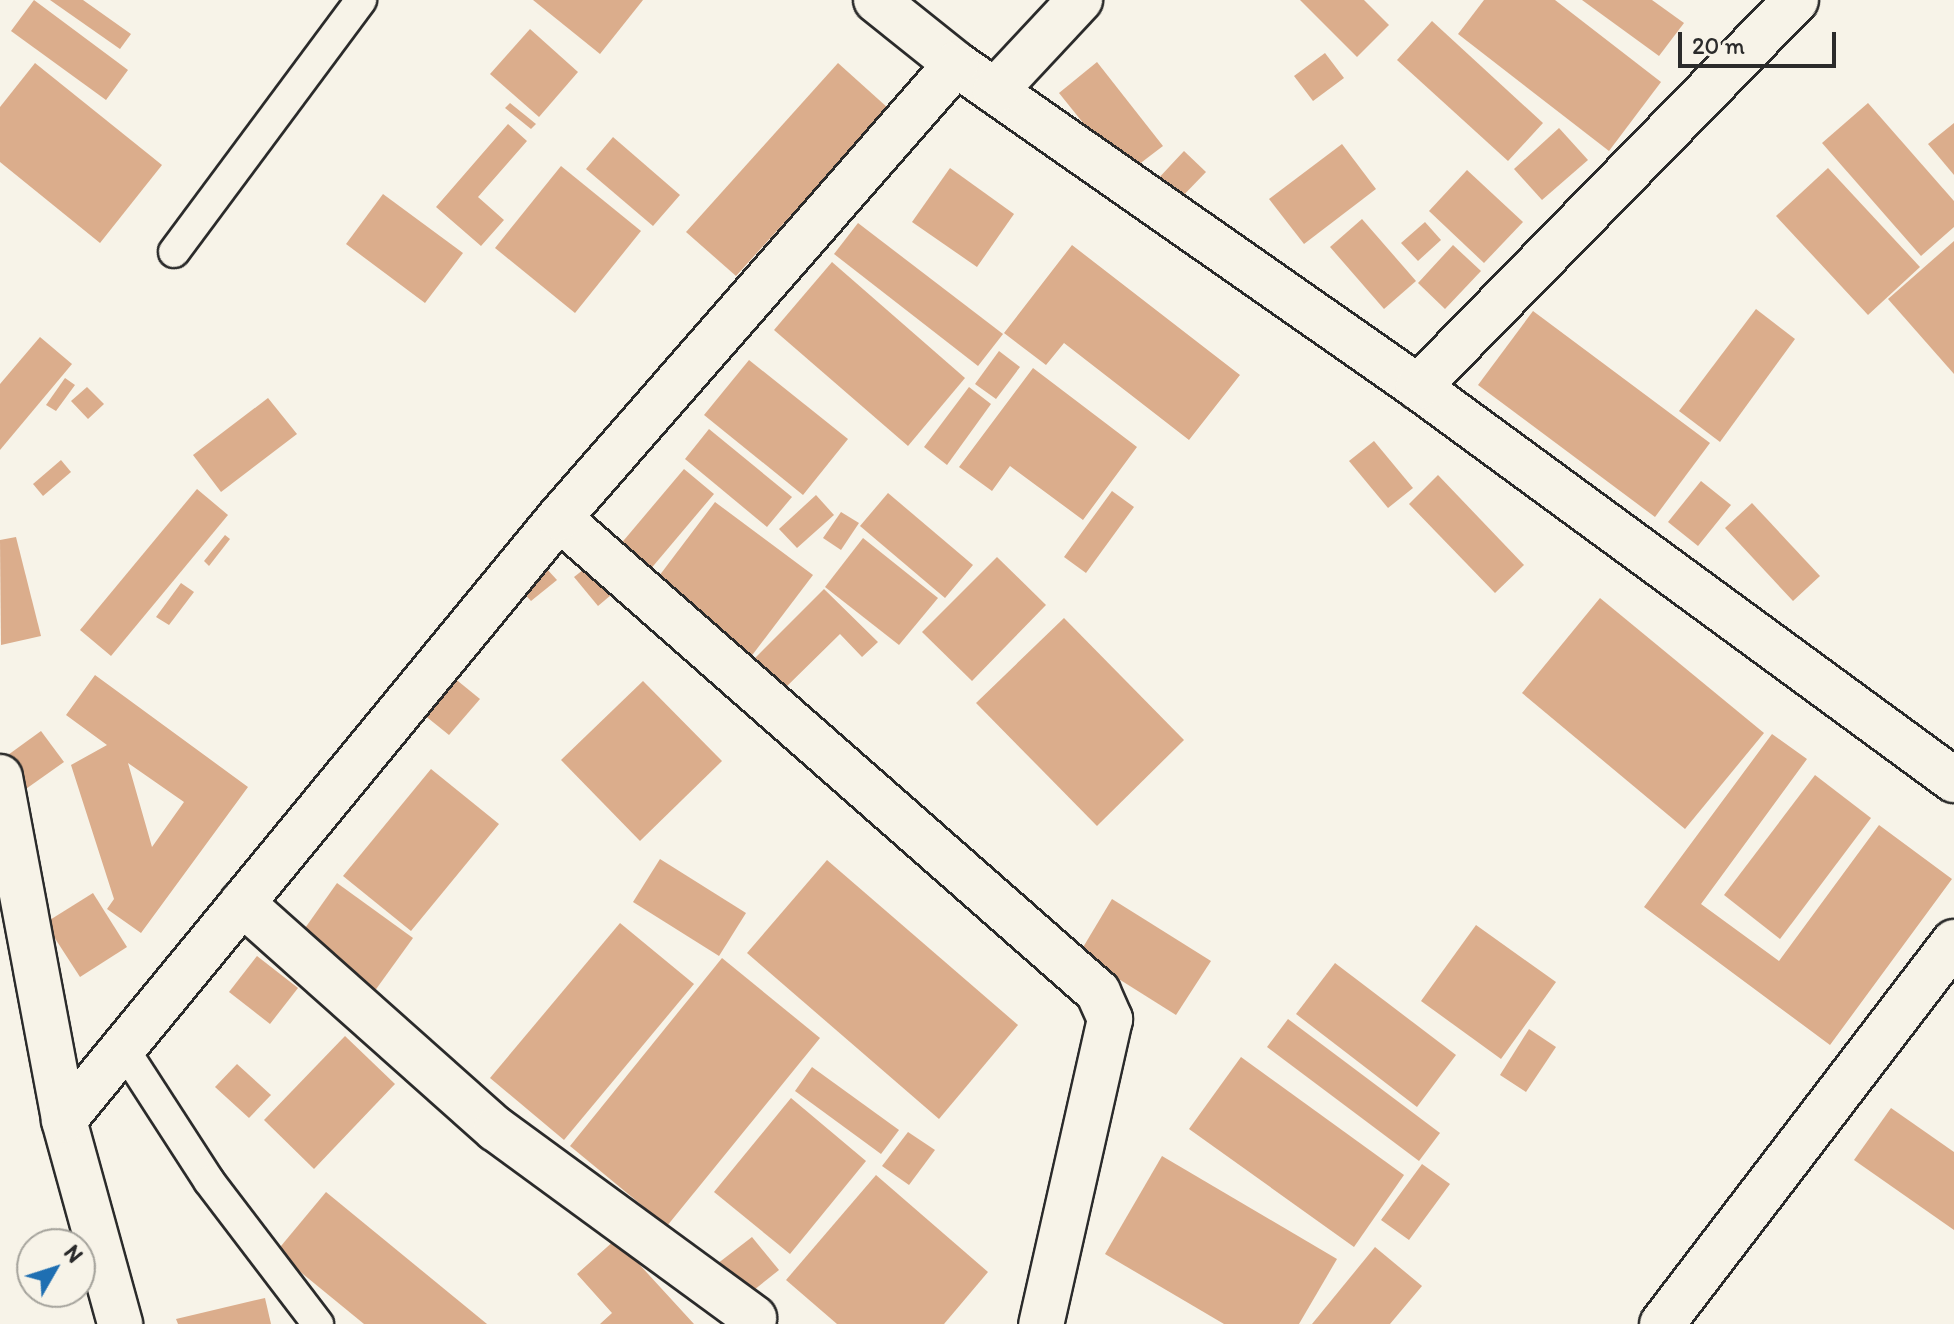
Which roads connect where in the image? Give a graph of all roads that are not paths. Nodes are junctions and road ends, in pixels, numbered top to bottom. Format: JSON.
{"nodes":[{"id":1,"x":361,"y":0,"type":"edge"},
{"id":2,"x":876,"y":0,"type":"edge"},
{"id":3,"x":1080,"y":0,"type":"edge"},
{"id":4,"x":1796,"y":0,"type":"edge"},
{"id":5,"x":956,"y":64,"type":"junction"},
{"id":6,"x":995,"y":91,"type":"junction"},
{"id":7,"x":174,"y":252,"type":"dead end"},
{"id":8,"x":1418,"y":387,"type":"junction"},
{"id":9,"x":559,"y":518,"type":"junction"},
{"id":10,"x":0,"y":777,"type":"edge"},
{"id":11,"x":1954,"y":780,"type":"edge"},
{"id":12,"x":242,"y":903,"type":"junction"},
{"id":13,"x":1954,"y":942,"type":"edge"},
{"id":14,"x":123,"y":1048,"type":"junction"},
{"id":15,"x":64,"y":1120,"type":"junction"},
{"id":16,"x":754,"y":1318,"type":"dead end"},
{"id":17,"x":120,"y":1324,"type":"edge"},
{"id":18,"x":318,"y":1324,"type":"edge"},
{"id":19,"x":1041,"y":1324,"type":"edge"},
{"id":20,"x":1662,"y":1324,"type":"edge"}],
"edges":[{"from":1,"to":7,"type":"lane"},
{"from":2,"to":5,"type":"street"},
{"from":3,"to":6,"type":"street"},
{"from":4,"to":8,"type":"street"},
{"from":5,"to":6,"type":"street"},
{"from":5,"to":9,"type":"street"},
{"from":6,"to":8,"type":"street"},
{"from":8,"to":11,"type":"street"},
{"from":9,"to":12,"type":"street"},
{"from":9,"to":19,"type":"street"},
{"from":10,"to":15,"type":"street"},
{"from":12,"to":14,"type":"street"},
{"from":12,"to":16,"type":"street"},
{"from":13,"to":20,"type":"street"},
{"from":14,"to":15,"type":"street"},
{"from":14,"to":18,"type":"lane"},
{"from":15,"to":17,"type":"street"}]}
